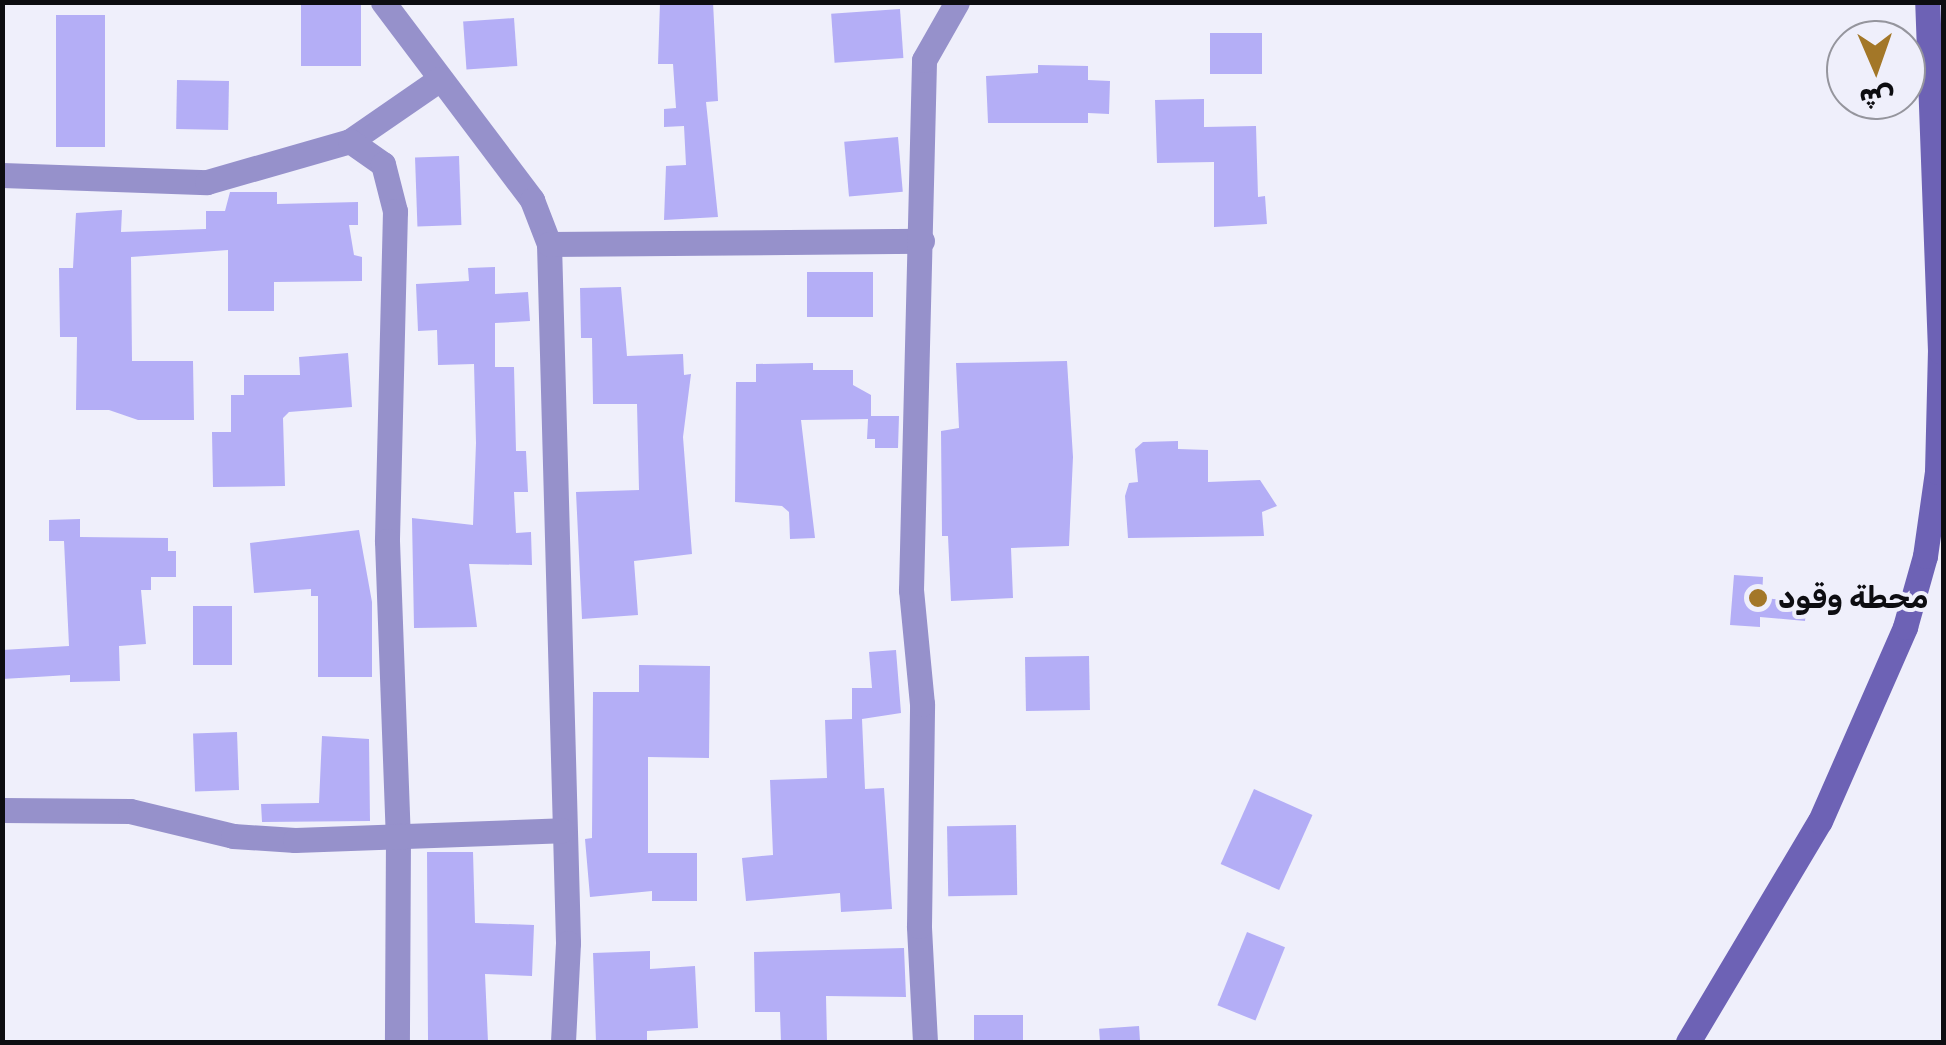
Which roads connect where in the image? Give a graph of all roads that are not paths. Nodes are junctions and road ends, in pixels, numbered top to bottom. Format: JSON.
{"nodes":[{"id":1,"x":383,"y":2,"type":"edge"},
{"id":2,"x":957,"y":2,"type":"edge"},
{"id":3,"x":1927,"y":2,"type":"edge"},
{"id":4,"x":440,"y":79,"type":"junction"},
{"id":5,"x":350,"y":141,"type":"junction"},
{"id":6,"x":2,"y":175,"type":"edge"},
{"id":7,"x":922,"y":241,"type":"junction"},
{"id":8,"x":550,"y":244,"type":"junction"},
{"id":9,"x":1934,"y":556,"type":"edge"},
{"id":10,"x":2,"y":810,"type":"edge"},
{"id":11,"x":562,"y":830,"type":"junction"},
{"id":12,"x":398,"y":835,"type":"junction"},
{"id":13,"x":397,"y":1042,"type":"edge"},
{"id":14,"x":563,"y":1042,"type":"edge"},
{"id":15,"x":925,"y":1042,"type":"edge"},
{"id":16,"x":1688,"y":1042,"type":"edge"}],
"edges":[{"from":1,"to":4,"type":"street"},
{"from":2,"to":7,"type":"street"},
{"from":3,"to":9,"type":"main road"},
{"from":4,"to":5,"type":"street"},
{"from":4,"to":8,"type":"street"},
{"from":5,"to":6,"type":"street"},
{"from":5,"to":12,"type":"street"},
{"from":7,"to":8,"type":"street"},
{"from":7,"to":15,"type":"street"},
{"from":8,"to":11,"type":"street"},
{"from":9,"to":16,"type":"main road"},
{"from":10,"to":12,"type":"street"},
{"from":11,"to":12,"type":"street"},
{"from":11,"to":14,"type":"street"},
{"from":12,"to":13,"type":"street"}]}
